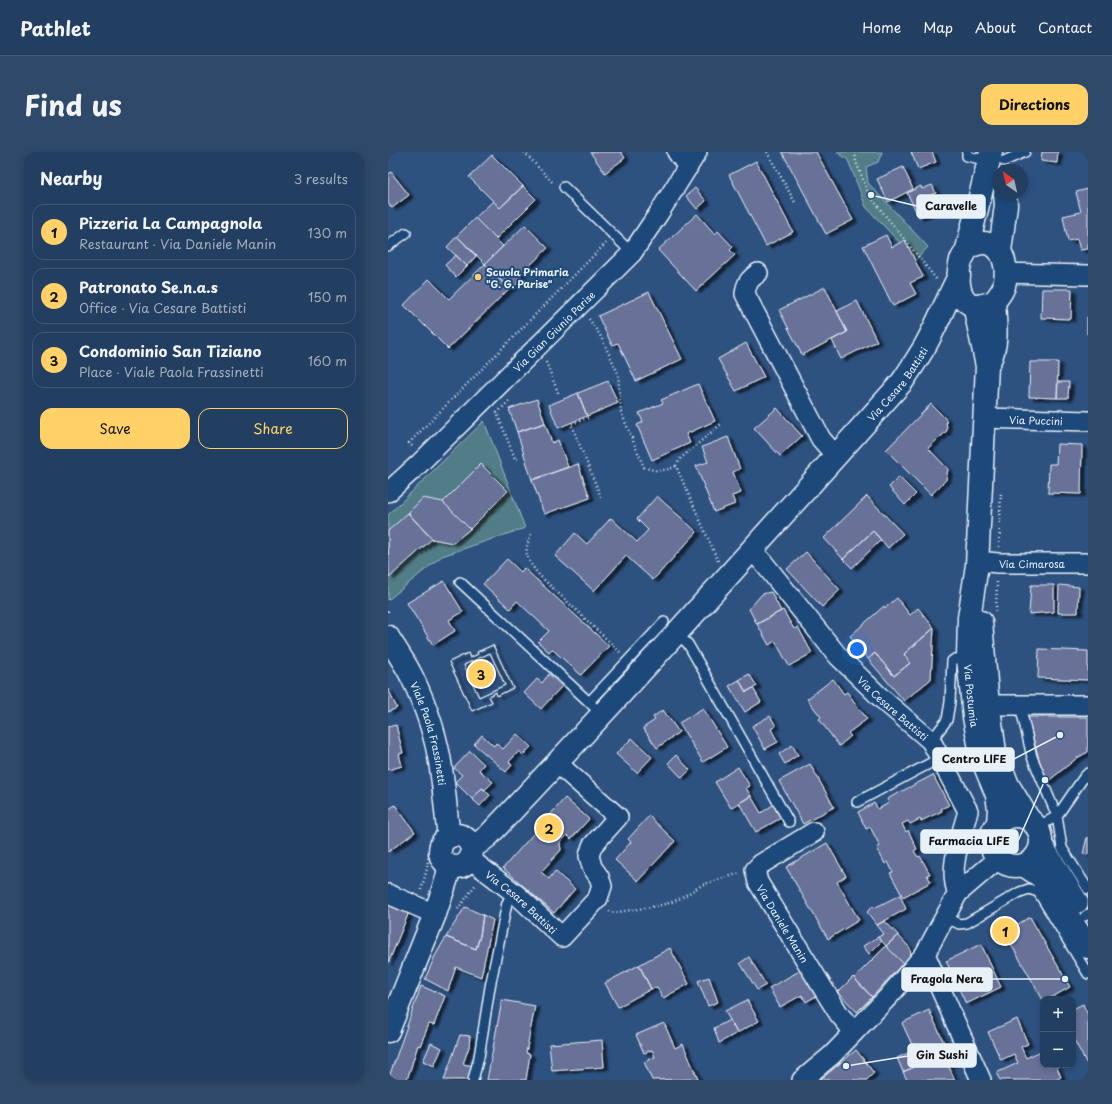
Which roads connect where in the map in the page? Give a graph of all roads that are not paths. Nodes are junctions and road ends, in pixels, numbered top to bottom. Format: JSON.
{"nodes":[{"id":1,"x":967,"y":152,"type":"edge"},
{"id":2,"x":1025,"y":152,"type":"edge"},
{"id":3,"x":687,"y":157,"type":"edge"},
{"id":4,"x":999,"y":159,"type":"edge"},
{"id":5,"x":564,"y":187,"type":"road end"},
{"id":6,"x":1006,"y":200,"type":"edge"},
{"id":7,"x":406,"y":233,"type":"dead end"},
{"id":8,"x":388,"y":246,"type":"edge"},
{"id":9,"x":967,"y":249,"type":"junction"},
{"id":10,"x":1000,"y":251,"type":"junction"},
{"id":11,"x":632,"y":253,"type":"junction"},
{"id":12,"x":758,"y":273,"type":"dead end"},
{"id":13,"x":1005,"y":273,"type":"junction"},
{"id":14,"x":950,"y":275,"type":"junction"},
{"id":15,"x":1088,"y":275,"type":"edge"},
{"id":16,"x":979,"y":304,"type":"junction"},
{"id":17,"x":939,"y":319,"type":"junction"},
{"id":18,"x":984,"y":418,"type":"junction"},
{"id":19,"x":1088,"y":421,"type":"edge"},
{"id":20,"x":836,"y":456,"type":"junction"},
{"id":21,"x":388,"y":492,"type":"edge"},
{"id":22,"x":751,"y":550,"type":"junction"},
{"id":23,"x":977,"y":563,"type":"junction"},
{"id":24,"x":1088,"y":563,"type":"edge"},
{"id":25,"x":460,"y":582,"type":"dead end"},
{"id":26,"x":671,"y":628,"type":"junction"},
{"id":27,"x":388,"y":637,"type":"edge"},
{"id":28,"x":968,"y":658,"type":"junction"},
{"id":29,"x":988,"y":705,"type":"junction"},
{"id":30,"x":1020,"y":705,"type":"junction"},
{"id":31,"x":1088,"y":705,"type":"edge"},
{"id":32,"x":596,"y":708,"type":"junction"},
{"id":33,"x":931,"y":741,"type":"junction"},
{"id":34,"x":940,"y":758,"type":"junction"},
{"id":35,"x":557,"y":763,"type":"junction"},
{"id":36,"x":1088,"y":773,"type":"edge"},
{"id":37,"x":857,"y":802,"type":"dead end"},
{"id":38,"x":1057,"y":816,"type":"junction"},
{"id":39,"x":789,"y":822,"type":"dead end"},
{"id":40,"x":998,"y":823,"type":"junction"},
{"id":41,"x":1036,"y":830,"type":"junction"},
{"id":42,"x":814,"y":832,"type":"dead end"},
{"id":43,"x":440,"y":838,"type":"junction"},
{"id":44,"x":471,"y":853,"type":"junction"},
{"id":45,"x":998,"y":859,"type":"junction"},
{"id":46,"x":449,"y":866,"type":"junction"},
{"id":47,"x":1025,"y":866,"type":"junction"},
{"id":48,"x":1088,"y":889,"type":"edge"},
{"id":49,"x":513,"y":892,"type":"junction"},
{"id":50,"x":958,"y":893,"type":"junction"},
{"id":51,"x":388,"y":894,"type":"edge"},
{"id":52,"x":426,"y":910,"type":"junction"},
{"id":53,"x":945,"y":917,"type":"junction"},
{"id":54,"x":1087,"y":917,"type":"edge"},
{"id":55,"x":1088,"y":947,"type":"edge"},
{"id":56,"x":925,"y":954,"type":"junction"},
{"id":57,"x":1088,"y":974,"type":"edge"},
{"id":58,"x":388,"y":1031,"type":"edge"},
{"id":59,"x":854,"y":1032,"type":"junction"},
{"id":60,"x":473,"y":1080,"type":"edge"},
{"id":61,"x":802,"y":1080,"type":"edge"},
{"id":62,"x":981,"y":1080,"type":"edge"}],
"edges":[{"from":1,"to":4,"type":"lane"},
{"from":2,"to":4,"type":"lane"},
{"from":3,"to":11,"type":"street","name":"Via Gian Giunio Parise"},
{"from":4,"to":9,"type":"main road","name":"Via Postumia"},
{"from":5,"to":11,"type":"lane"},
{"from":6,"to":10,"type":"main road"},
{"from":7,"to":8,"type":"lane"},
{"from":9,"to":10,"type":"main road"},
{"from":9,"to":14,"type":"main road","name":"Via Postumia"},
{"from":10,"to":13,"type":"main road"},
{"from":11,"to":21,"type":"street","name":"Via Gian Giunio Parise"},
{"from":12,"to":20,"type":"street"},
{"from":13,"to":15,"type":"street"},
{"from":13,"to":16,"type":"main road"},
{"from":14,"to":16,"type":"main road","name":"Via Postumia"},
{"from":14,"to":17,"type":"main road","name":"Via Cesare Battisti"},
{"from":16,"to":17,"type":"main road"},
{"from":16,"to":18,"type":"main road","name":"Via Postumia"},
{"from":17,"to":20,"type":"main road","name":"Via Cesare Battisti"},
{"from":18,"to":19,"type":"street","name":"Via Puccini"},
{"from":18,"to":23,"type":"main road","name":"Via Postumia"},
{"from":20,"to":22,"type":"main road","name":"Via Cesare Battisti"},
{"from":22,"to":26,"type":"main road","name":"Via Cesare Battisti"},
{"from":22,"to":33,"type":"street","name":"Via Cesare Battisti"},
{"from":23,"to":24,"type":"street","name":"Via Cimarosa"},
{"from":23,"to":28,"type":"main road","name":"Via Postumia"},
{"from":23,"to":29,"type":"main road","name":"Via Postumia"},
{"from":25,"to":32,"type":"lane"},
{"from":26,"to":32,"type":"main road","name":"Via Cesare Battisti"},
{"from":26,"to":32,"type":"lane"},
{"from":26,"to":39,"type":"lane"},
{"from":27,"to":43,"type":"main road","name":"Viale Paola Frassinetti"},
{"from":28,"to":33,"type":"lane"},
{"from":28,"to":40,"type":"main road","name":"Via Postumia"},
{"from":29,"to":30,"type":"street"},
{"from":29,"to":41,"type":"main road","name":"Via Postumia"},
{"from":30,"to":31,"type":"street"},
{"from":30,"to":38,"type":"lane"},
{"from":32,"to":35,"type":"main road","name":"Via Cesare Battisti"},
{"from":33,"to":34,"type":"street","name":"Via Cesare Battisti"},
{"from":34,"to":37,"type":"lane"},
{"from":34,"to":50,"type":"street","name":"Via Cesare Battisti"},
{"from":35,"to":44,"type":"main road","name":"Via Cesare Battisti"},
{"from":35,"to":49,"type":"street","name":"Via Cesare Battisti"},
{"from":36,"to":38,"type":"lane"},
{"from":38,"to":41,"type":"lane"},
{"from":38,"to":48,"type":"lane"},
{"from":40,"to":41,"type":"main road"},
{"from":40,"to":45,"type":"main road","name":"Via Postumia"},
{"from":41,"to":47,"type":"main road"},
{"from":41,"to":54,"type":"main road","name":"Via Postumia"},
{"from":42,"to":59,"type":"street","name":"Via Daniele Manin"},
{"from":43,"to":44,"type":"main road","name":"Via Cesare Battisti"},
{"from":43,"to":46,"type":"main road"},
{"from":44,"to":46,"type":"main road","name":"Via Cesare Battisti"},
{"from":44,"to":49,"type":"street","name":"Via Cesare Battisti"},
{"from":45,"to":47,"type":"main road"},
{"from":45,"to":50,"type":"street"},
{"from":46,"to":52,"type":"main road"},
{"from":47,"to":55,"type":"main road"},
{"from":49,"to":60,"type":"lane"},
{"from":50,"to":53,"type":"street"},
{"from":51,"to":52,"type":"street"},
{"from":52,"to":58,"type":"main road"},
{"from":53,"to":56,"type":"street"},
{"from":53,"to":57,"type":"lane"},
{"from":56,"to":59,"type":"street"},
{"from":56,"to":62,"type":"street"},
{"from":59,"to":61,"type":"street"}]}
